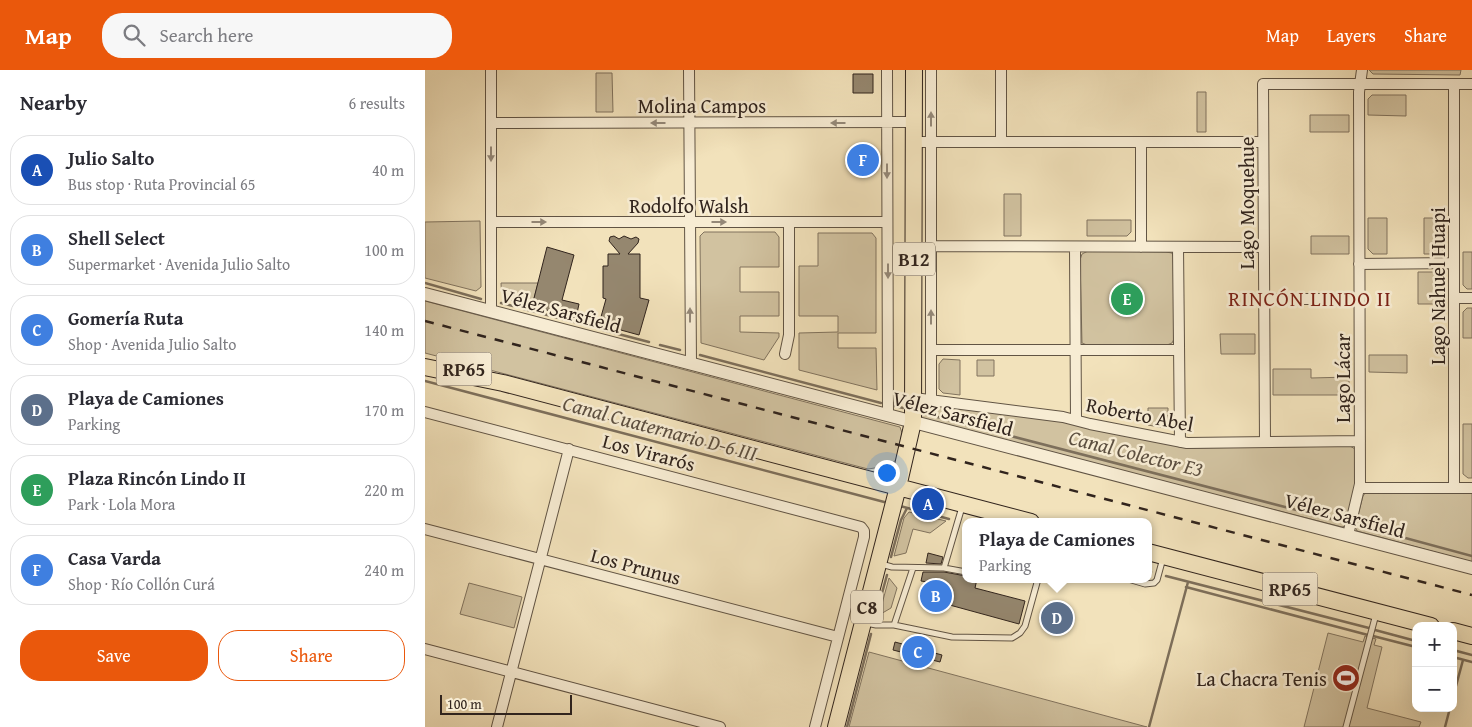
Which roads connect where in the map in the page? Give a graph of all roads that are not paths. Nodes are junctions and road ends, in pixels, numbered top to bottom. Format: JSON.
{"nodes":[{"id":1,"x":491,"y":70,"type":"edge"},
{"id":2,"x":689,"y":70,"type":"edge"},
{"id":3,"x":887,"y":70,"type":"edge"},
{"id":4,"x":914,"y":70,"type":"edge"},
{"id":5,"x":931,"y":70,"type":"edge"},
{"id":6,"x":1001,"y":70,"type":"edge"},
{"id":7,"x":1362,"y":70,"type":"edge"},
{"id":8,"x":1359,"y":84,"type":"junction"},
{"id":9,"x":1454,"y":84,"type":"junction"},
{"id":10,"x":1472,"y":84,"type":"edge"},
{"id":11,"x":914,"y":122,"type":"junction"},
{"id":12,"x":491,"y":123,"type":"junction"},
{"id":13,"x":689,"y":123,"type":"junction"},
{"id":14,"x":887,"y":123,"type":"junction"},
{"id":15,"x":914,"y":142,"type":"junction"},
{"id":16,"x":931,"y":142,"type":"junction"},
{"id":17,"x":1001,"y":142,"type":"junction"},
{"id":18,"x":1141,"y":142,"type":"junction"},
{"id":19,"x":1263,"y":142,"type":"junction"},
{"id":20,"x":491,"y":222,"type":"junction"},
{"id":21,"x":690,"y":222,"type":"junction"},
{"id":22,"x":789,"y":222,"type":"junction"},
{"id":23,"x":887,"y":222,"type":"junction"},
{"id":24,"x":931,"y":246,"type":"junction"},
{"id":25,"x":1075,"y":247,"type":"junction"},
{"id":26,"x":1141,"y":247,"type":"junction"},
{"id":27,"x":1178,"y":247,"type":"junction"},
{"id":28,"x":1264,"y":247,"type":"junction"},
{"id":29,"x":1454,"y":263,"type":"junction"},
{"id":30,"x":1359,"y":264,"type":"junction"},
{"id":31,"x":425,"y":294,"type":"edge"},
{"id":32,"x":1454,"y":298,"type":"junction"},
{"id":33,"x":1472,"y":298,"type":"edge"},
{"id":34,"x":1264,"y":299,"type":"junction"},
{"id":35,"x":1360,"y":299,"type":"junction"},
{"id":36,"x":491,"y":311,"type":"junction"},
{"id":37,"x":931,"y":350,"type":"junction"},
{"id":38,"x":1075,"y":350,"type":"junction"},
{"id":39,"x":1179,"y":350,"type":"junction"},
{"id":40,"x":785,"y":354,"type":"dead end"},
{"id":41,"x":425,"y":356,"type":"edge"},
{"id":42,"x":691,"y":364,"type":"junction"},
{"id":43,"x":425,"y":367,"type":"edge"},
{"id":44,"x":503,"y":383,"type":"junction"},
{"id":45,"x":922,"y":399,"type":"junction"},
{"id":46,"x":425,"y":412,"type":"edge"},
{"id":47,"x":888,"y":415,"type":"junction"},
{"id":48,"x":1075,"y":420,"type":"junction"},
{"id":49,"x":913,"y":422,"type":"junction"},
{"id":50,"x":1360,"y":441,"type":"junction"},
{"id":51,"x":1180,"y":442,"type":"junction"},
{"id":52,"x":1265,"y":442,"type":"junction"},
{"id":53,"x":569,"y":449,"type":"junction"},
{"id":54,"x":899,"y":487,"type":"junction"},
{"id":55,"x":1360,"y":488,"type":"junction"},
{"id":56,"x":1454,"y":488,"type":"junction"},
{"id":57,"x":1472,"y":488,"type":"edge"},
{"id":58,"x":963,"y":504,"type":"junction"},
{"id":59,"x":1016,"y":518,"type":"edge"},
{"id":60,"x":425,"y":529,"type":"edge"},
{"id":61,"x":1348,"y":535,"type":"junction"},
{"id":62,"x":1156,"y":554,"type":"edge"},
{"id":63,"x":540,"y":558,"type":"junction"},
{"id":64,"x":879,"y":564,"type":"junction"},
{"id":65,"x":913,"y":568,"type":"junction"},
{"id":66,"x":944,"y":568,"type":"junction"},
{"id":67,"x":1472,"y":568,"type":"edge"},
{"id":68,"x":962,"y":571,"type":"edge"},
{"id":69,"x":1037,"y":583,"type":"edge"},
{"id":70,"x":1144,"y":583,"type":"edge"},
{"id":71,"x":1377,"y":612,"type":"junction"},
{"id":72,"x":863,"y":622,"type":"junction"},
{"id":73,"x":1416,"y":622,"type":"edge"},
{"id":74,"x":894,"y":624,"type":"junction"},
{"id":75,"x":1457,"y":632,"type":"edge"},
{"id":76,"x":1472,"y":636,"type":"edge"},
{"id":77,"x":838,"y":637,"type":"junction"},
{"id":78,"x":425,"y":649,"type":"edge"},
{"id":79,"x":511,"y":672,"type":"junction"},
{"id":80,"x":497,"y":727,"type":"edge"},
{"id":81,"x":720,"y":727,"type":"edge"},
{"id":82,"x":815,"y":727,"type":"edge"},
{"id":83,"x":836,"y":727,"type":"edge"},
{"id":84,"x":1346,"y":727,"type":"edge"}],
"edges":[{"from":1,"to":12,"type":"street"},
{"from":2,"to":13,"type":"street"},
{"from":3,"to":14,"type":"street"},
{"from":4,"to":11,"type":"main road","number":"B12"},
{"from":16,"to":5,"type":"street","one_way":true},
{"from":6,"to":17,"type":"street"},
{"from":7,"to":8,"type":"street","name":"Lago Lácar"},
{"from":8,"to":9,"type":"street"},
{"from":8,"to":19,"type":"street","name":"Lago Moquehue"},
{"from":8,"to":30,"type":"street","name":"Lago Lácar"},
{"from":9,"to":10,"type":"street"},
{"from":9,"to":29,"type":"street","name":"Lago Nahuel Huapi"},
{"from":11,"to":14,"type":"street","name":"Molina Campos"},
{"from":11,"to":15,"type":"main road","number":"B12"},
{"from":13,"to":12,"type":"street","name":"Molina Campos","one_way":true},
{"from":12,"to":20,"type":"street","one_way":true},
{"from":14,"to":13,"type":"street","name":"Molina Campos","one_way":true},
{"from":13,"to":21,"type":"street"},
{"from":14,"to":23,"type":"street","one_way":true},
{"from":15,"to":16,"type":"street"},
{"from":15,"to":45,"type":"main road","number":"B12"},
{"from":16,"to":17,"type":"street"},
{"from":16,"to":24,"type":"street"},
{"from":17,"to":18,"type":"street"},
{"from":18,"to":19,"type":"street"},
{"from":18,"to":26,"type":"street"},
{"from":19,"to":28,"type":"street","name":"Lago Moquehue"},
{"from":20,"to":21,"type":"street","name":"Rodolfo Walsh","one_way":true},
{"from":20,"to":36,"type":"street"},
{"from":21,"to":22,"type":"street","name":"Rodolfo Walsh","one_way":true},
{"from":42,"to":21,"type":"street","one_way":true},
{"from":22,"to":23,"type":"street","name":"Rodolfo Walsh"},
{"from":22,"to":40,"type":"street"},
{"from":23,"to":47,"type":"street","one_way":true},
{"from":24,"to":25,"type":"street"},
{"from":37,"to":24,"type":"street","one_way":true},
{"from":25,"to":26,"type":"street"},
{"from":25,"to":38,"type":"street"},
{"from":26,"to":27,"type":"street"},
{"from":27,"to":28,"type":"street"},
{"from":27,"to":39,"type":"street"},
{"from":28,"to":34,"type":"street","name":"Lago Moquehue"},
{"from":29,"to":30,"type":"street"},
{"from":29,"to":32,"type":"street","name":"Lago Nahuel Huapi"},
{"from":30,"to":35,"type":"street","name":"Lago Lácar"},
{"from":31,"to":36,"type":"street","name":"Vélez Sarsfield"},
{"from":32,"to":33,"type":"street"},
{"from":32,"to":56,"type":"street","name":"Lago Nahuel Huapi"},
{"from":34,"to":35,"type":"street"},
{"from":34,"to":52,"type":"street","name":"Lago Moquehue"},
{"from":35,"to":50,"type":"street","name":"Lago Lácar"},
{"from":36,"to":42,"type":"street","name":"Vélez Sarsfield"},
{"from":37,"to":38,"type":"street"},
{"from":37,"to":45,"type":"street"},
{"from":38,"to":39,"type":"street"},
{"from":38,"to":48,"type":"street"},
{"from":39,"to":51,"type":"street"},
{"from":41,"to":44,"type":"main road","number":"RP65"},
{"from":42,"to":47,"type":"street","name":"Vélez Sarsfield"},
{"from":43,"to":44,"type":"main road","number":"RP65"},
{"from":44,"to":54,"type":"main road","number":"RP65"},
{"from":45,"to":48,"type":"street","name":"Roberto Abel"},
{"from":45,"to":49,"type":"main road","number":"B12"},
{"from":46,"to":53,"type":"street","name":"Los Virarós"},
{"from":47,"to":49,"type":"street","name":"Vélez Sarsfield"},
{"from":48,"to":51,"type":"street","name":"Roberto Abel"},
{"from":49,"to":54,"type":"main road","number":"B12"},
{"from":49,"to":61,"type":"street","name":"Vélez Sarsfield"},
{"from":50,"to":52,"type":"street","name":"Roberto Abel"},
{"from":50,"to":55,"type":"street","name":"Lago Lácar"},
{"from":51,"to":52,"type":"street","name":"Roberto Abel"},
{"from":53,"to":63,"type":"street"},
{"from":53,"to":77,"type":"street","name":"Los Virarós"},
{"from":54,"to":58,"type":"main road","number":"RP65"},
{"from":54,"to":64,"type":"main road","number":"C8"},
{"from":55,"to":56,"type":"street"},
{"from":55,"to":61,"type":"street","name":"Lago Lácar"},
{"from":56,"to":57,"type":"street"},
{"from":58,"to":59,"type":"main road","number":"RP65"},
{"from":58,"to":66,"type":"lane"},
{"from":60,"to":63,"type":"street","name":"Los Prunus"},
{"from":61,"to":67,"type":"street","name":"Vélez Sarsfield"},
{"from":62,"to":70,"type":"lane"},
{"from":62,"to":71,"type":"main road","number":"RP65"},
{"from":63,"to":77,"type":"street","name":"Los Prunus"},
{"from":63,"to":79,"type":"street"},
{"from":64,"to":65,"type":"lane"},
{"from":64,"to":72,"type":"main road","number":"C8"},
{"from":65,"to":66,"type":"lane"},
{"from":65,"to":74,"type":"lane"},
{"from":66,"to":68,"type":"lane"},
{"from":69,"to":74,"type":"lane"},
{"from":71,"to":73,"type":"main road","number":"RP65"},
{"from":71,"to":84,"type":"lane"},
{"from":72,"to":74,"type":"lane"},
{"from":72,"to":83,"type":"main road","number":"C8"},
{"from":75,"to":76,"type":"main road"},
{"from":77,"to":82,"type":"street"},
{"from":78,"to":79,"type":"street"},
{"from":79,"to":80,"type":"street"},
{"from":79,"to":81,"type":"street"}]}
